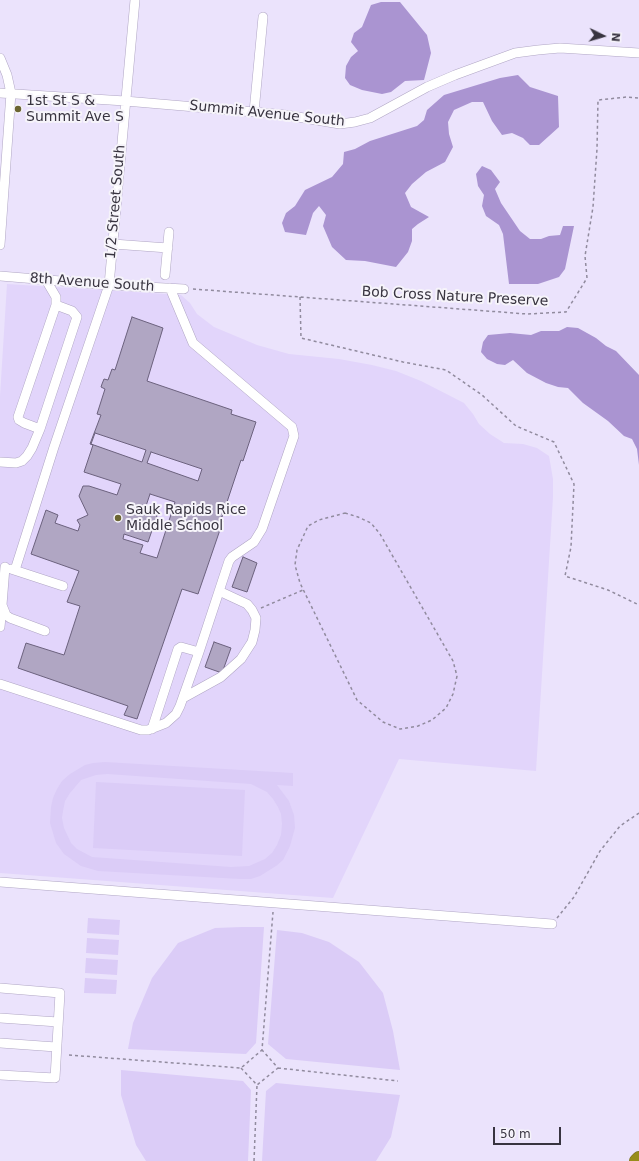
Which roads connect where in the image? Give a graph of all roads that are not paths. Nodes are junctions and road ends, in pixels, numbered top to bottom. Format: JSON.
{"nodes":[{"id":1,"x":135,"y":0,"type":"edge"},
{"id":2,"x":263,"y":17,"type":"dead end"},
{"id":3,"x":639,"y":53,"type":"edge"},
{"id":4,"x":0,"y":58,"type":"edge"},
{"id":5,"x":0,"y":93,"type":"edge"},
{"id":6,"x":11,"y":93,"type":"junction"},
{"id":7,"x":125,"y":101,"type":"junction"},
{"id":8,"x":254,"y":112,"type":"junction"},
{"id":9,"x":169,"y":232,"type":"dead end"},
{"id":10,"x":113,"y":244,"type":"junction"},
{"id":11,"x":0,"y":245,"type":"edge"},
{"id":12,"x":168,"y":248,"type":"junction"},
{"id":13,"x":165,"y":275,"type":"dead end"},
{"id":14,"x":0,"y":276,"type":"edge"},
{"id":15,"x":46,"y":280,"type":"junction"},
{"id":16,"x":109,"y":285,"type":"junction"},
{"id":17,"x":170,"y":288,"type":"junction"},
{"id":18,"x":184,"y":289,"type":"road end"},
{"id":19,"x":56,"y":305,"type":"junction"},
{"id":20,"x":40,"y":429,"type":"junction"},
{"id":21,"x":0,"y":462,"type":"edge"},
{"id":22,"x":2,"y":567,"type":"edge"},
{"id":23,"x":15,"y":570,"type":"junction"},
{"id":24,"x":63,"y":586,"type":"dead end"},
{"id":25,"x":220,"y":592,"type":"junction"},
{"id":26,"x":2,"y":605,"type":"junction"},
{"id":27,"x":0,"y":627,"type":"edge"},
{"id":28,"x":45,"y":632,"type":"dead end"},
{"id":29,"x":199,"y":652,"type":"junction"},
{"id":30,"x":0,"y":684,"type":"edge"},
{"id":31,"x":182,"y":698,"type":"junction"},
{"id":32,"x":152,"y":729,"type":"junction"},
{"id":33,"x":0,"y":882,"type":"edge"},
{"id":34,"x":552,"y":924,"type":"road end"},
{"id":35,"x":0,"y":988,"type":"edge"},
{"id":36,"x":0,"y":1018,"type":"edge"},
{"id":37,"x":58,"y":1022,"type":"junction"},
{"id":38,"x":0,"y":1043,"type":"edge"},
{"id":39,"x":56,"y":1047,"type":"junction"},
{"id":40,"x":0,"y":1075,"type":"edge"},
{"id":41,"x":639,"y":1158,"type":"edge"},
{"id":42,"x":636,"y":1161,"type":"edge"}],
"edges":[{"from":1,"to":7,"type":"street","name":"1/2 Street South"},
{"from":2,"to":8,"type":"street"},
{"from":3,"to":8,"type":"street","name":"Summit Avenue South"},
{"from":4,"to":6,"type":"street"},
{"from":5,"to":6,"type":"street","name":"Summit Avenue South"},
{"from":6,"to":7,"type":"street","name":"Summit Avenue South"},
{"from":6,"to":11,"type":"street"},
{"from":7,"to":8,"type":"street","name":"Summit Avenue South"},
{"from":7,"to":10,"type":"street","name":"1/2 Street South"},
{"from":9,"to":12,"type":"street"},
{"from":10,"to":12,"type":"street"},
{"from":10,"to":16,"type":"street","name":"1/2 Street South"},
{"from":12,"to":13,"type":"street"},
{"from":14,"to":15,"type":"street","name":"8th Avenue South"},
{"from":15,"to":16,"type":"street","name":"8th Avenue South"},
{"from":15,"to":19,"type":"street"},
{"from":16,"to":17,"type":"street","name":"8th Avenue South"},
{"from":16,"to":23,"type":"street","name":"1/2 Street South"},
{"from":17,"to":18,"type":"street","name":"8th Avenue South"},
{"from":17,"to":25,"type":"street"},
{"from":19,"to":20,"type":"street"},
{"from":19,"to":20,"type":"street"},
{"from":20,"to":21,"type":"street"},
{"from":22,"to":23,"type":"street"},
{"from":22,"to":26,"type":"street"},
{"from":23,"to":24,"type":"street"},
{"from":25,"to":29,"type":"street"},
{"from":25,"to":31,"type":"street"},
{"from":26,"to":27,"type":"street"},
{"from":26,"to":28,"type":"street"},
{"from":29,"to":31,"type":"street"},
{"from":29,"to":32,"type":"street"},
{"from":30,"to":32,"type":"street"},
{"from":31,"to":32,"type":"street"},
{"from":33,"to":34,"type":"street"},
{"from":35,"to":37,"type":"street"},
{"from":36,"to":37,"type":"street"},
{"from":37,"to":39,"type":"street"},
{"from":38,"to":39,"type":"street"},
{"from":39,"to":40,"type":"street"},
{"from":41,"to":42,"type":"highway"}]}
